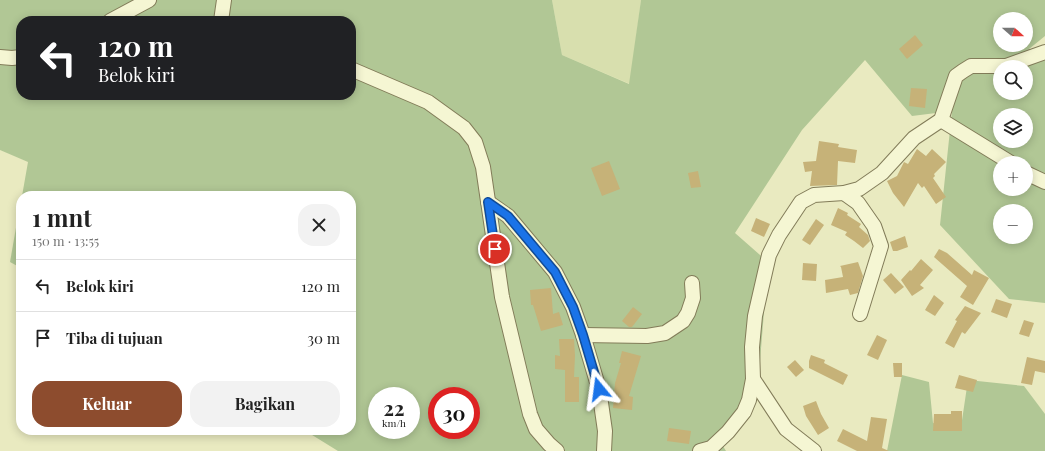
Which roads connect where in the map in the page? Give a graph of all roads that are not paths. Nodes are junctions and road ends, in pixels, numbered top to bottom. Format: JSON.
{"nodes":[{"id":1,"x":149,"y":0,"type":"edge"},
{"id":2,"x":224,"y":0,"type":"edge"},
{"id":3,"x":119,"y":16,"type":"edge"},
{"id":4,"x":222,"y":16,"type":"edge"},
{"id":5,"x":1045,"y":52,"type":"edge"},
{"id":6,"x":0,"y":57,"type":"edge"},
{"id":7,"x":16,"y":58,"type":"edge"},
{"id":8,"x":356,"y":71,"type":"edge"},
{"id":9,"x":941,"y":120,"type":"junction"},
{"id":10,"x":1000,"y":156,"type":"edge"},
{"id":11,"x":1033,"y":176,"type":"edge"},
{"id":12,"x":1045,"y":182,"type":"edge"},
{"id":13,"x":844,"y":193,"type":"junction"},
{"id":14,"x":488,"y":202,"type":"junction"},
{"id":15,"x":692,"y":283,"type":"dead end"},
{"id":16,"x":860,"y":314,"type":"dead end"},
{"id":17,"x":583,"y":335,"type":"junction"},
{"id":18,"x":753,"y":379,"type":"junction"},
{"id":19,"x":557,"y":451,"type":"edge"},
{"id":20,"x":604,"y":451,"type":"edge"},
{"id":21,"x":700,"y":451,"type":"edge"},
{"id":22,"x":814,"y":451,"type":"edge"}],
"edges":[{"from":1,"to":3,"type":"street"},
{"from":2,"to":4,"type":"street"},
{"from":5,"to":9,"type":"street"},
{"from":6,"to":7,"type":"street"},
{"from":8,"to":14,"type":"street"},
{"from":9,"to":10,"type":"street"},
{"from":9,"to":13,"type":"street"},
{"from":11,"to":12,"type":"street"},
{"from":13,"to":16,"type":"street"},
{"from":13,"to":18,"type":"street"},
{"from":14,"to":17,"type":"street"},
{"from":14,"to":19,"type":"street"},
{"from":15,"to":17,"type":"street"},
{"from":17,"to":20,"type":"street"},
{"from":18,"to":21,"type":"street"},
{"from":18,"to":22,"type":"street"}]}
